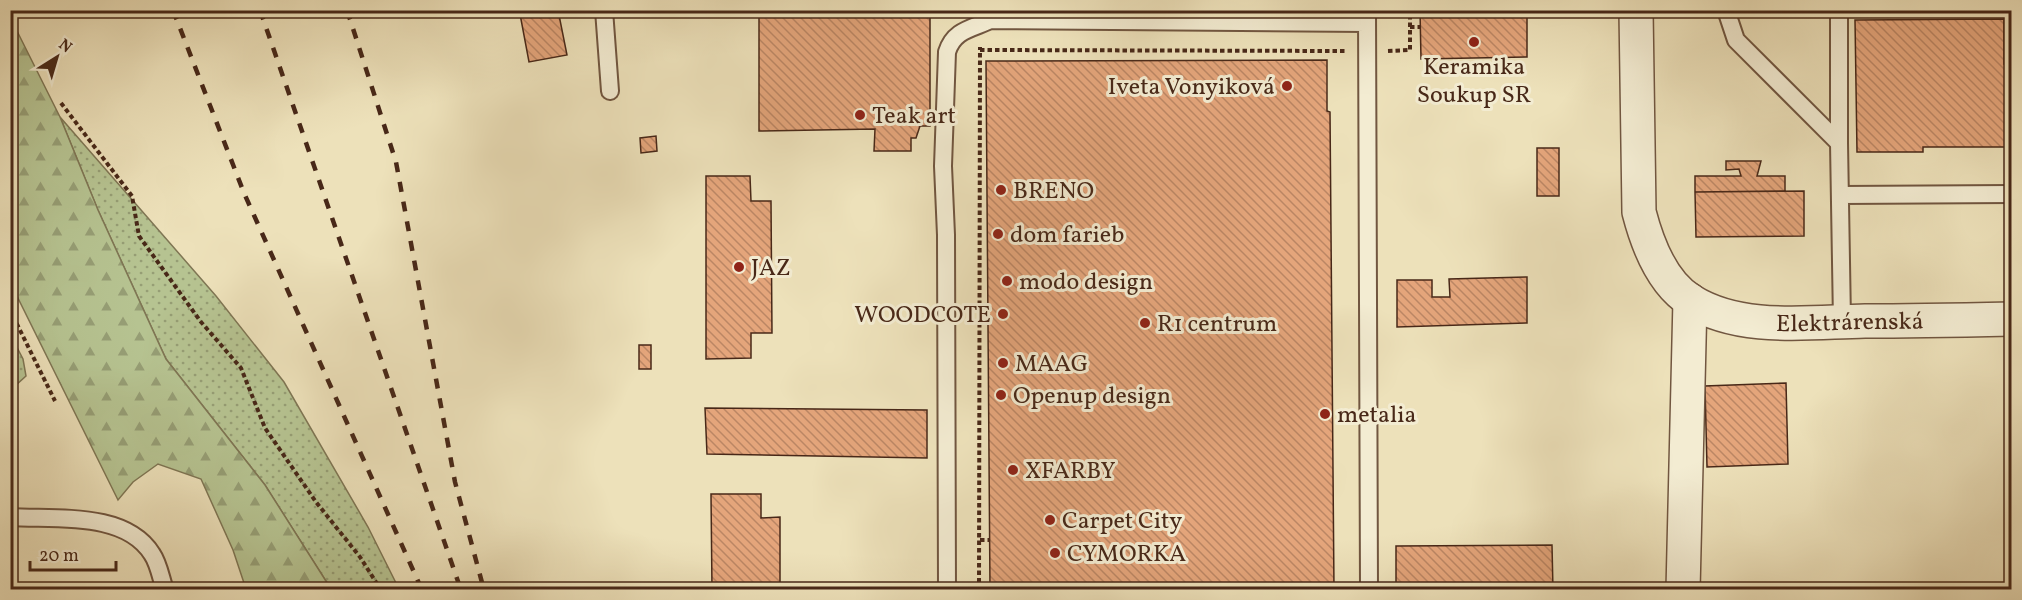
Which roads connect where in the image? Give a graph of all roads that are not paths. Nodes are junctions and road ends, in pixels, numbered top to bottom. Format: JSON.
{"nodes":[{"id":1,"x":604,"y":10,"type":"edge"},
{"id":2,"x":1636,"y":10,"type":"edge"},
{"id":3,"x":1726,"y":10,"type":"edge"},
{"id":4,"x":1839,"y":10,"type":"edge"},
{"id":5,"x":1367,"y":17,"type":"edge"},
{"id":6,"x":610,"y":91,"type":"dead end"},
{"id":7,"x":1839,"y":143,"type":"junction"},
{"id":8,"x":2012,"y":194,"type":"edge"},
{"id":9,"x":1841,"y":195,"type":"junction"},
{"id":10,"x":1690,"y":300,"type":"junction"},
{"id":11,"x":2012,"y":320,"type":"edge"},
{"id":12,"x":1842,"y":321,"type":"junction"},
{"id":13,"x":10,"y":517,"type":"edge"},
{"id":14,"x":165,"y":590,"type":"edge"},
{"id":15,"x":947,"y":590,"type":"edge"},
{"id":16,"x":1369,"y":590,"type":"edge"},
{"id":17,"x":1683,"y":590,"type":"edge"}],
"edges":[{"from":1,"to":6,"type":"lane"},
{"from":2,"to":10,"type":"street","name":"Elektrárenská"},
{"from":3,"to":7,"type":"lane"},
{"from":4,"to":7,"type":"lane"},
{"from":5,"to":15,"type":"lane"},
{"from":5,"to":16,"type":"lane"},
{"from":7,"to":9,"type":"lane"},
{"from":8,"to":9,"type":"lane"},
{"from":9,"to":12,"type":"lane"},
{"from":10,"to":12,"type":"street","name":"Elektrárenská"},
{"from":10,"to":17,"type":"street"},
{"from":11,"to":12,"type":"street","name":"Elektrárenská"},
{"from":13,"to":14,"type":"lane"}]}
